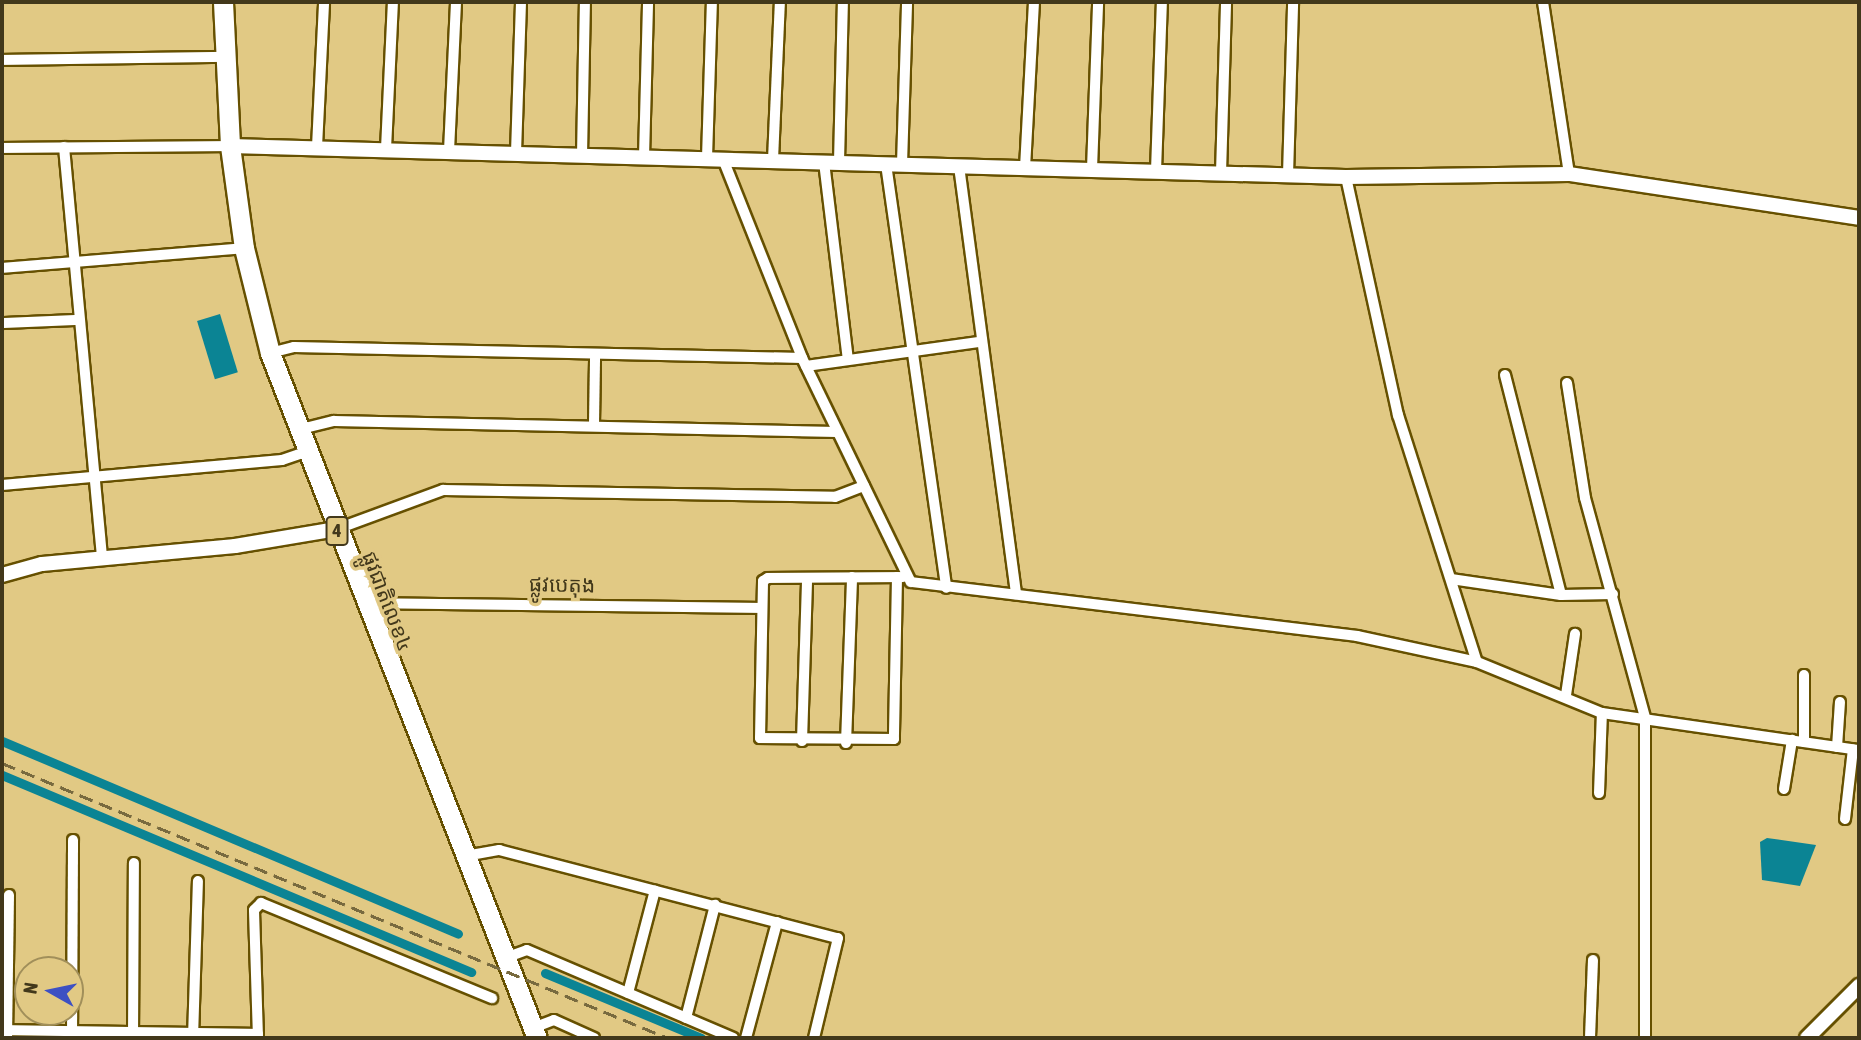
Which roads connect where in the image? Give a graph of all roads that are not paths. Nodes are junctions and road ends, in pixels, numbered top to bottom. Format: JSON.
{"nodes":[{"id":1,"x":223,"y":2,"type":"edge"},
{"id":2,"x":324,"y":2,"type":"edge"},
{"id":3,"x":393,"y":2,"type":"edge"},
{"id":4,"x":456,"y":2,"type":"edge"},
{"id":5,"x":521,"y":2,"type":"edge"},
{"id":6,"x":585,"y":2,"type":"edge"},
{"id":7,"x":648,"y":2,"type":"edge"},
{"id":8,"x":712,"y":2,"type":"edge"},
{"id":9,"x":780,"y":2,"type":"edge"},
{"id":10,"x":844,"y":2,"type":"edge"},
{"id":11,"x":906,"y":2,"type":"edge"},
{"id":12,"x":1034,"y":2,"type":"edge"},
{"id":13,"x":1098,"y":2,"type":"edge"},
{"id":14,"x":1161,"y":2,"type":"edge"},
{"id":15,"x":1226,"y":2,"type":"edge"},
{"id":16,"x":1293,"y":2,"type":"edge"},
{"id":17,"x":1543,"y":2,"type":"edge"},
{"id":18,"x":225,"y":57,"type":"junction"},
{"id":19,"x":2,"y":60,"type":"edge"},
{"id":20,"x":230,"y":146,"type":"junction"},
{"id":21,"x":317,"y":147,"type":"junction"},
{"id":22,"x":2,"y":148,"type":"edge"},
{"id":23,"x":64,"y":148,"type":"junction"},
{"id":24,"x":386,"y":149,"type":"junction"},
{"id":25,"x":449,"y":151,"type":"junction"},
{"id":26,"x":516,"y":153,"type":"junction"},
{"id":27,"x":582,"y":155,"type":"junction"},
{"id":28,"x":644,"y":157,"type":"junction"},
{"id":29,"x":707,"y":158,"type":"junction"},
{"id":30,"x":723,"y":159,"type":"junction"},
{"id":31,"x":774,"y":160,"type":"junction"},
{"id":32,"x":831,"y":162,"type":"junction"},
{"id":33,"x":886,"y":163,"type":"junction"},
{"id":34,"x":902,"y":164,"type":"junction"},
{"id":35,"x":958,"y":166,"type":"junction"},
{"id":36,"x":1025,"y":167,"type":"junction"},
{"id":37,"x":1092,"y":169,"type":"junction"},
{"id":38,"x":1156,"y":171,"type":"junction"},
{"id":39,"x":1221,"y":173,"type":"junction"},
{"id":40,"x":1569,"y":174,"type":"junction"},
{"id":41,"x":1287,"y":175,"type":"junction"},
{"id":42,"x":1346,"y":177,"type":"junction"},
{"id":43,"x":1859,"y":218,"type":"edge"},
{"id":44,"x":244,"y":248,"type":"junction"},
{"id":45,"x":71,"y":266,"type":"junction"},
{"id":46,"x":2,"y":268,"type":"edge"},
{"id":47,"x":76,"y":320,"type":"junction"},
{"id":48,"x":2,"y":323,"type":"edge"},
{"id":49,"x":979,"y":342,"type":"junction"},
{"id":50,"x":910,"y":351,"type":"junction"},
{"id":51,"x":270,"y":352,"type":"junction"},
{"id":52,"x":595,"y":357,"type":"junction"},
{"id":53,"x":848,"y":360,"type":"junction"},
{"id":54,"x":804,"y":362,"type":"junction"},
{"id":55,"x":1505,"y":375,"type":"dead end"},
{"id":56,"x":1567,"y":383,"type":"dead end"},
{"id":57,"x":594,"y":424,"type":"junction"},
{"id":58,"x":297,"y":430,"type":"junction"},
{"id":59,"x":837,"y":432,"type":"junction"},
{"id":60,"x":305,"y":452,"type":"junction"},
{"id":61,"x":92,"y":475,"type":"junction"},
{"id":62,"x":2,"y":485,"type":"edge"},
{"id":63,"x":864,"y":486,"type":"junction"},
{"id":64,"x":337,"y":529,"type":"junction"},
{"id":65,"x":102,"y":559,"type":"junction"},
{"id":66,"x":2,"y":575,"type":"edge"},
{"id":67,"x":900,"y":577,"type":"junction"},
{"id":68,"x":807,"y":578,"type":"junction"},
{"id":69,"x":852,"y":578,"type":"junction"},
{"id":70,"x":1451,"y":579,"type":"junction"},
{"id":71,"x":946,"y":588,"type":"junction"},
{"id":72,"x":1016,"y":594,"type":"junction"},
{"id":73,"x":1613,"y":594,"type":"junction"},
{"id":74,"x":1561,"y":595,"type":"junction"},
{"id":75,"x":364,"y":603,"type":"junction"},
{"id":76,"x":760,"y":608,"type":"junction"},
{"id":77,"x":1575,"y":634,"type":"dead end"},
{"id":78,"x":1477,"y":662,"type":"junction"},
{"id":79,"x":1804,"y":675,"type":"dead end"},
{"id":80,"x":1566,"y":695,"type":"junction"},
{"id":81,"x":1840,"y":702,"type":"dead end"},
{"id":82,"x":1602,"y":713,"type":"junction"},
{"id":83,"x":1645,"y":718,"type":"junction"},
{"id":84,"x":1791,"y":740,"type":"junction"},
{"id":85,"x":803,"y":741,"type":"junction"},
{"id":86,"x":1804,"y":742,"type":"junction"},
{"id":87,"x":846,"y":743,"type":"junction"},
{"id":88,"x":1837,"y":747,"type":"junction"},
{"id":89,"x":1856,"y":750,"type":"edge"},
{"id":90,"x":1784,"y":789,"type":"dead end"},
{"id":91,"x":1599,"y":793,"type":"dead end"},
{"id":92,"x":1844,"y":819,"type":"dead end"},
{"id":93,"x":73,"y":840,"type":"dead end"},
{"id":94,"x":465,"y":856,"type":"junction"},
{"id":95,"x":134,"y":863,"type":"dead end"},
{"id":96,"x":198,"y":881,"type":"dead end"},
{"id":97,"x":655,"y":890,"type":"junction"},
{"id":98,"x":9,"y":895,"type":"dead end"},
{"id":99,"x":715,"y":905,"type":"junction"},
{"id":100,"x":777,"y":922,"type":"junction"},
{"id":101,"x":505,"y":958,"type":"junction"},
{"id":102,"x":1593,"y":960,"type":"dead end"},
{"id":103,"x":1859,"y":986,"type":"edge"},
{"id":104,"x":628,"y":993,"type":"junction"},
{"id":105,"x":492,"y":998,"type":"dead end"},
{"id":106,"x":686,"y":1018,"type":"junction"},
{"id":107,"x":5,"y":1033,"type":"edge"},
{"id":108,"x":535,"y":1033,"type":"edge"},
{"id":109,"x":72,"y":1034,"type":"edge"},
{"id":110,"x":133,"y":1035,"type":"edge"},
{"id":111,"x":193,"y":1035,"type":"edge"},
{"id":112,"x":258,"y":1036,"type":"edge"},
{"id":113,"x":594,"y":1038,"type":"edge"},
{"id":114,"x":733,"y":1038,"type":"edge"},
{"id":115,"x":746,"y":1038,"type":"edge"},
{"id":116,"x":814,"y":1038,"type":"edge"},
{"id":117,"x":1591,"y":1038,"type":"edge"},
{"id":118,"x":1645,"y":1038,"type":"edge"},
{"id":119,"x":1807,"y":1038,"type":"edge"}],
"edges":[{"from":1,"to":18,"type":"highway","name":"ផ្លូវជាតិលេខ៤","number":"4"},
{"from":2,"to":21,"type":"street"},
{"from":3,"to":24,"type":"street"},
{"from":4,"to":25,"type":"street"},
{"from":5,"to":26,"type":"street"},
{"from":6,"to":27,"type":"street"},
{"from":7,"to":28,"type":"street"},
{"from":8,"to":29,"type":"street"},
{"from":9,"to":31,"type":"street"},
{"from":10,"to":32,"type":"street"},
{"from":11,"to":34,"type":"street"},
{"from":12,"to":36,"type":"street"},
{"from":13,"to":37,"type":"street"},
{"from":14,"to":38,"type":"street"},
{"from":15,"to":39,"type":"street"},
{"from":16,"to":41,"type":"street"},
{"from":17,"to":40,"type":"street"},
{"from":18,"to":19,"type":"street"},
{"from":18,"to":20,"type":"highway","name":"ផ្លូវជាតិលេខ៤","number":"4"},
{"from":20,"to":21,"type":"street"},
{"from":20,"to":23,"type":"street"},
{"from":20,"to":44,"type":"highway","name":"ផ្លូវជាតិលេខ៤","number":"4"},
{"from":21,"to":24,"type":"street"},
{"from":22,"to":23,"type":"street"},
{"from":23,"to":45,"type":"street"},
{"from":24,"to":25,"type":"street"},
{"from":25,"to":26,"type":"street"},
{"from":26,"to":27,"type":"street"},
{"from":27,"to":28,"type":"street"},
{"from":28,"to":29,"type":"street"},
{"from":29,"to":30,"type":"street"},
{"from":30,"to":31,"type":"street"},
{"from":30,"to":54,"type":"street"},
{"from":31,"to":32,"type":"street"},
{"from":32,"to":33,"type":"street"},
{"from":32,"to":53,"type":"street"},
{"from":33,"to":34,"type":"street"},
{"from":33,"to":50,"type":"street"},
{"from":34,"to":35,"type":"street"},
{"from":35,"to":36,"type":"street"},
{"from":35,"to":49,"type":"street"},
{"from":36,"to":37,"type":"street"},
{"from":37,"to":38,"type":"street"},
{"from":38,"to":39,"type":"street"},
{"from":39,"to":41,"type":"street"},
{"from":40,"to":42,"type":"street"},
{"from":40,"to":43,"type":"street"},
{"from":41,"to":42,"type":"street"},
{"from":42,"to":70,"type":"street"},
{"from":44,"to":45,"type":"street"},
{"from":44,"to":51,"type":"highway","name":"ផ្លូវជាតិលេខ៤","number":"4"},
{"from":45,"to":46,"type":"street"},
{"from":45,"to":47,"type":"street"},
{"from":47,"to":48,"type":"street"},
{"from":47,"to":61,"type":"street"},
{"from":49,"to":50,"type":"street"},
{"from":49,"to":72,"type":"street"},
{"from":50,"to":53,"type":"street"},
{"from":50,"to":71,"type":"street"},
{"from":51,"to":52,"type":"street"},
{"from":51,"to":58,"type":"highway","name":"ផ្លូវជាតិលេខ៤","number":"4"},
{"from":52,"to":54,"type":"street"},
{"from":52,"to":57,"type":"street"},
{"from":53,"to":54,"type":"street"},
{"from":54,"to":59,"type":"street"},
{"from":55,"to":74,"type":"street"},
{"from":56,"to":73,"type":"street"},
{"from":57,"to":58,"type":"street"},
{"from":57,"to":59,"type":"street"},
{"from":58,"to":60,"type":"highway","name":"ផ្លូវជាតិលេខ៤","number":"4"},
{"from":59,"to":63,"type":"street"},
{"from":60,"to":61,"type":"street"},
{"from":60,"to":64,"type":"highway","name":"ផ្លូវជាតិលេខ៤","number":"4"},
{"from":61,"to":62,"type":"street"},
{"from":61,"to":65,"type":"street"},
{"from":63,"to":64,"type":"street"},
{"from":63,"to":67,"type":"street"},
{"from":64,"to":65,"type":"street"},
{"from":64,"to":75,"type":"highway","name":"ផ្លូវជាតិលេខ៤","number":"4"},
{"from":65,"to":66,"type":"street"},
{"from":67,"to":69,"type":"street"},
{"from":67,"to":71,"type":"street"},
{"from":67,"to":87,"type":"street"},
{"from":68,"to":69,"type":"street"},
{"from":68,"to":76,"type":"street"},
{"from":68,"to":85,"type":"street"},
{"from":69,"to":87,"type":"street"},
{"from":70,"to":74,"type":"street"},
{"from":70,"to":78,"type":"street"},
{"from":71,"to":72,"type":"street"},
{"from":72,"to":78,"type":"street"},
{"from":73,"to":74,"type":"street"},
{"from":73,"to":83,"type":"street"},
{"from":75,"to":76,"type":"street","name":"ផ្លូវបេតុង"},
{"from":75,"to":94,"type":"highway","name":"ផ្លូវជាតិលេខ៤","number":"4"},
{"from":76,"to":85,"type":"street"},
{"from":77,"to":80,"type":"street"},
{"from":78,"to":80,"type":"street"},
{"from":79,"to":86,"type":"street"},
{"from":80,"to":82,"type":"street"},
{"from":81,"to":88,"type":"street"},
{"from":82,"to":83,"type":"street"},
{"from":82,"to":91,"type":"street"},
{"from":83,"to":84,"type":"street"},
{"from":83,"to":118,"type":"street"},
{"from":84,"to":86,"type":"street"},
{"from":84,"to":90,"type":"street"},
{"from":85,"to":87,"type":"street"},
{"from":86,"to":88,"type":"street"},
{"from":88,"to":89,"type":"street"},
{"from":89,"to":92,"type":"street"},
{"from":93,"to":109,"type":"street"},
{"from":94,"to":97,"type":"street"},
{"from":94,"to":101,"type":"highway","name":"ផ្លូវជាតិលេខ៤","number":"4"},
{"from":95,"to":110,"type":"street"},
{"from":96,"to":111,"type":"street"},
{"from":97,"to":99,"type":"street"},
{"from":97,"to":104,"type":"street"},
{"from":98,"to":107,"type":"street"},
{"from":99,"to":100,"type":"street"},
{"from":99,"to":106,"type":"street"},
{"from":100,"to":115,"type":"street"},
{"from":100,"to":116,"type":"street"},
{"from":101,"to":104,"type":"street"},
{"from":101,"to":108,"type":"highway","name":"ផ្លូវជាតិលេខ៤","number":"4"},
{"from":102,"to":117,"type":"street"},
{"from":103,"to":119,"type":"street"},
{"from":104,"to":106,"type":"street"},
{"from":105,"to":112,"type":"street"},
{"from":106,"to":114,"type":"street"},
{"from":107,"to":109,"type":"street"},
{"from":108,"to":113,"type":"street"},
{"from":109,"to":110,"type":"street"},
{"from":110,"to":111,"type":"street"},
{"from":111,"to":112,"type":"street"}]}
